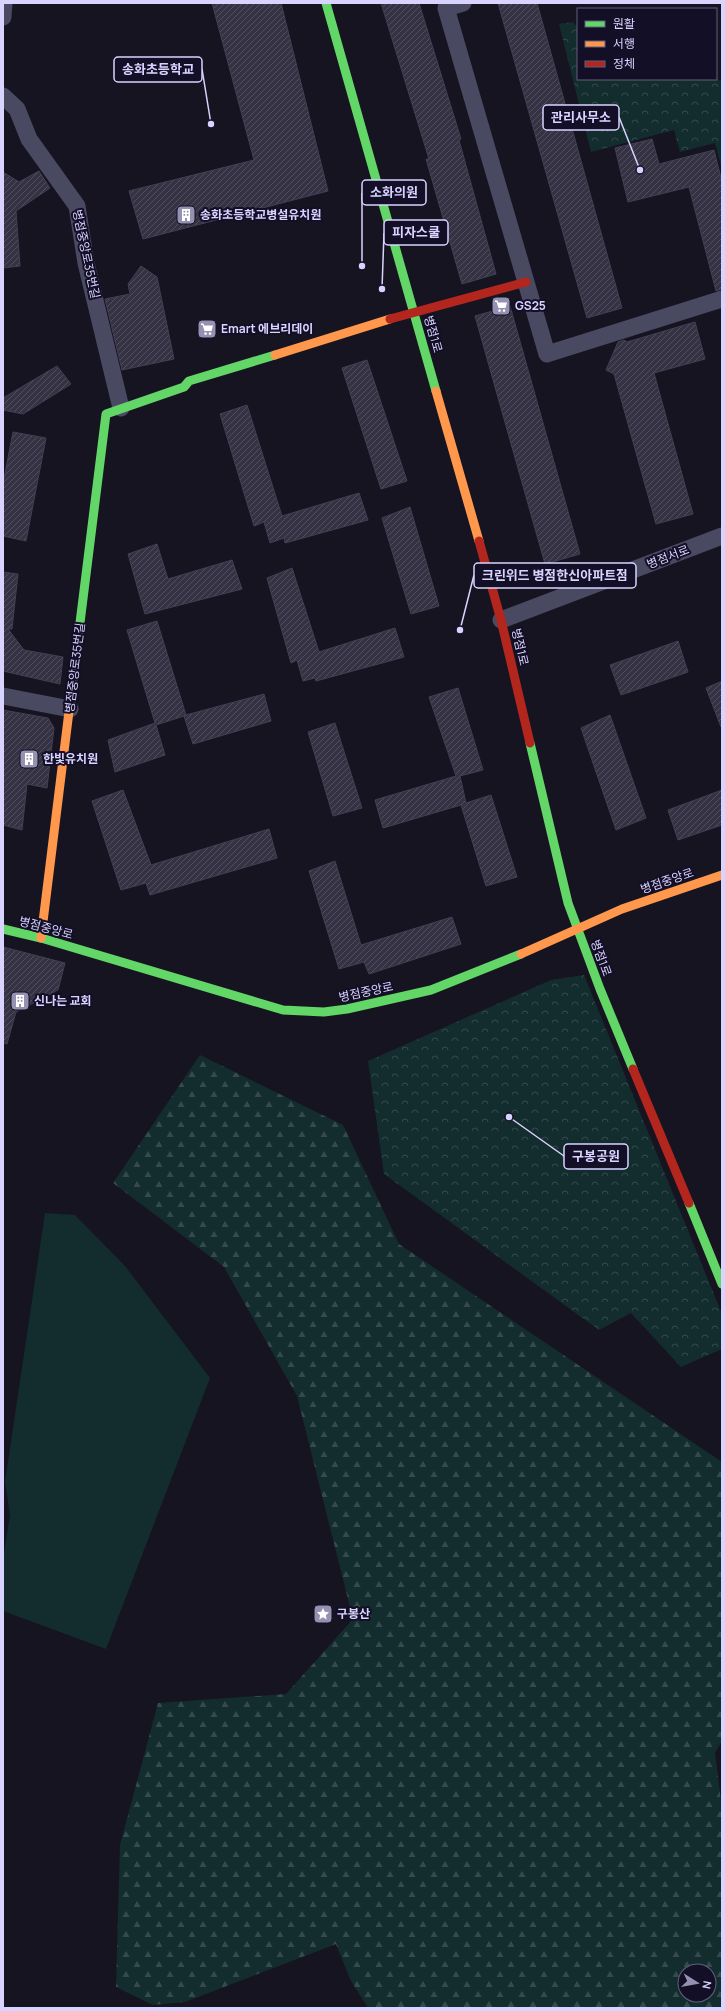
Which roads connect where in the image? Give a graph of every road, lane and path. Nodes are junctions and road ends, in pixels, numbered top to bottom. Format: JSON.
{"nodes":[{"id":1,"x":326,"y":3,"type":"edge"},
{"id":2,"x":463,"y":3,"type":"edge"},
{"id":3,"x":3,"y":96,"type":"edge"},
{"id":4,"x":526,"y":282,"type":"junction"},
{"id":5,"x":722,"y":299,"type":"edge"},
{"id":6,"x":414,"y":312,"type":"junction"},
{"id":7,"x":121,"y":408,"type":"junction"},
{"id":8,"x":722,"y":536,"type":"edge"},
{"id":9,"x":501,"y":620,"type":"junction"},
{"id":10,"x":3,"y":696,"type":"edge"},
{"id":11,"x":70,"y":709,"type":"junction"},
{"id":12,"x":722,"y":875,"type":"edge"},
{"id":13,"x":3,"y":929,"type":"edge"},
{"id":14,"x":578,"y":929,"type":"junction"},
{"id":15,"x":41,"y":938,"type":"junction"},
{"id":16,"x":722,"y":1284,"type":"edge"}],
"edges":[{"from":1,"to":6,"type":"street","name":"병점1로"},
{"from":2,"to":4,"type":"street"},
{"from":3,"to":7,"type":"street","name":"병점중앙로35번길"},
{"from":4,"to":5,"type":"street"},
{"from":4,"to":6,"type":"street","name":"병점중앙로35번길"},
{"from":6,"to":7,"type":"street","name":"병점중앙로35번길"},
{"from":6,"to":9,"type":"street","name":"병점1로"},
{"from":7,"to":11,"type":"street","name":"병점중앙로35번길"},
{"from":8,"to":9,"type":"street","name":"병점서로"},
{"from":9,"to":14,"type":"street","name":"병점1로"},
{"from":10,"to":11,"type":"street"},
{"from":11,"to":15,"type":"street","name":"병점중앙로35번길"},
{"from":12,"to":14,"type":"street","name":"병점중앙로"},
{"from":13,"to":15,"type":"street","name":"병점중앙로"},
{"from":14,"to":15,"type":"street","name":"병점중앙로"},
{"from":14,"to":16,"type":"street","name":"병점1로"}]}
